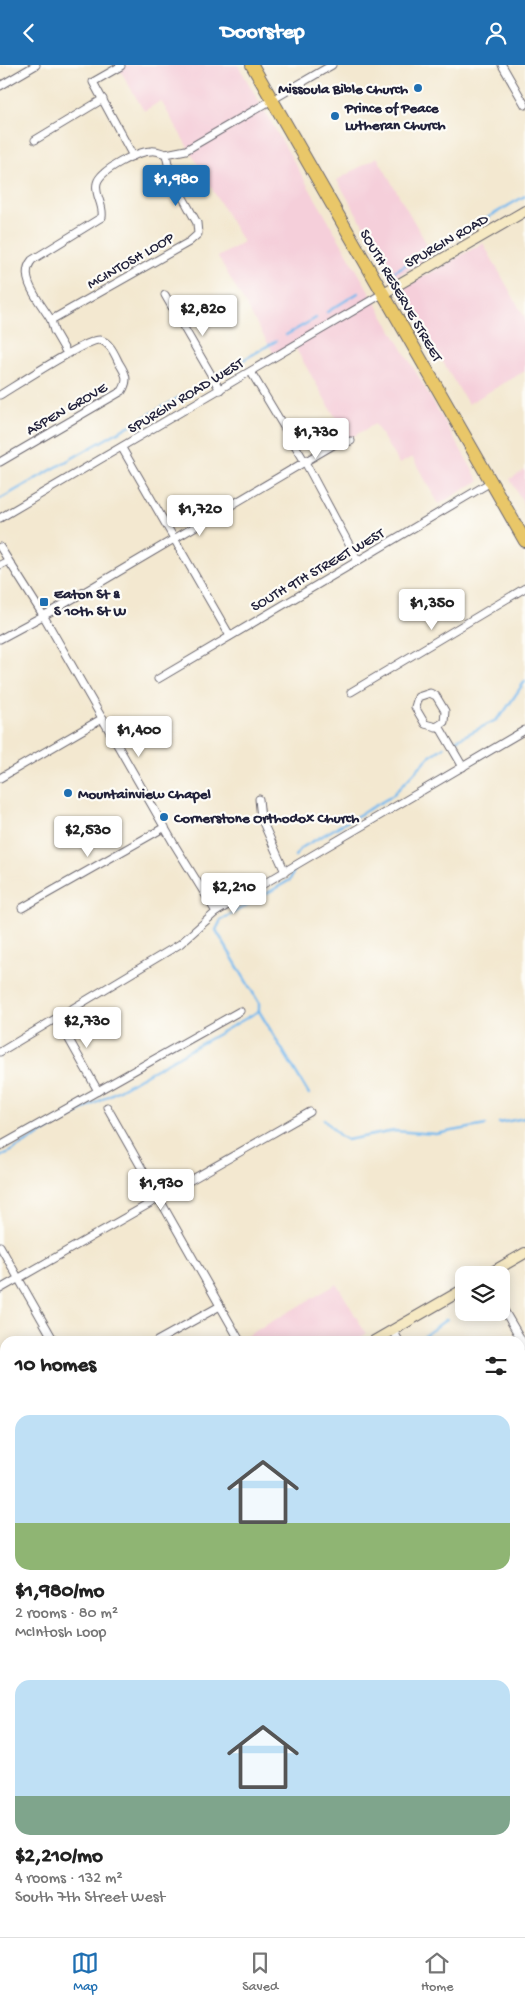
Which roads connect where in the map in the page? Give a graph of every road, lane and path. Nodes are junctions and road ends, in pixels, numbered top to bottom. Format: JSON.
{"nodes":[{"id":1,"x":36,"y":65,"type":"edge"},
{"id":2,"x":252,"y":65,"type":"edge"},
{"id":3,"x":332,"y":65,"type":"edge"},
{"id":4,"x":502,"y":65,"type":"edge"},
{"id":5,"x":121,"y":66,"type":"dead end"},
{"id":6,"x":0,"y":86,"type":"edge"},
{"id":7,"x":103,"y":99,"type":"junction"},
{"id":8,"x":272,"y":99,"type":"junction"},
{"id":9,"x":525,"y":105,"type":"edge"},
{"id":10,"x":35,"y":140,"type":"dead end"},
{"id":11,"x":166,"y":154,"type":"junction"},
{"id":12,"x":133,"y":156,"type":"junction"},
{"id":13,"x":525,"y":211,"type":"edge"},
{"id":14,"x":382,"y":294,"type":"junction"},
{"id":15,"x":165,"y":295,"type":"dead end"},
{"id":16,"x":51,"y":320,"type":"junction"},
{"id":17,"x":65,"y":350,"type":"dead end"},
{"id":18,"x":251,"y":372,"type":"junction"},
{"id":19,"x":220,"y":390,"type":"junction"},
{"id":20,"x":0,"y":395,"type":"edge"},
{"id":21,"x":351,"y":441,"type":"dead end"},
{"id":22,"x":122,"y":448,"type":"junction"},
{"id":23,"x":0,"y":462,"type":"edge"},
{"id":24,"x":305,"y":462,"type":"junction"},
{"id":25,"x":491,"y":482,"type":"junction"},
{"id":26,"x":0,"y":519,"type":"edge"},
{"id":27,"x":174,"y":540,"type":"junction"},
{"id":28,"x":525,"y":541,"type":"edge"},
{"id":29,"x":0,"y":547,"type":"edge"},
{"id":30,"x":8,"y":561,"type":"junction"},
{"id":31,"x":358,"y":561,"type":"junction"},
{"id":32,"x":0,"y":565,"type":"edge"},
{"id":33,"x":525,"y":588,"type":"edge"},
{"id":34,"x":43,"y":615,"type":"junction"},
{"id":35,"x":230,"y":636,"type":"junction"},
{"id":36,"x":0,"y":639,"type":"edge"},
{"id":37,"x":158,"y":679,"type":"dead end"},
{"id":38,"x":351,"y":693,"type":"dead end"},
{"id":39,"x":103,"y":718,"type":"junction"},
{"id":40,"x":439,"y":726,"type":"junction"},
{"id":41,"x":525,"y":731,"type":"edge"},
{"id":42,"x":462,"y":767,"type":"junction"},
{"id":43,"x":0,"y":778,"type":"edge"},
{"id":44,"x":259,"y":799,"type":"dead end"},
{"id":45,"x":165,"y":827,"type":"junction"},
{"id":46,"x":285,"y":872,"type":"junction"},
{"id":47,"x":22,"y":908,"type":"dead end"},
{"id":48,"x":216,"y":912,"type":"junction"},
{"id":49,"x":240,"y":1011,"type":"dead end"},
{"id":50,"x":57,"y":1018,"type":"junction"},
{"id":51,"x":0,"y":1052,"type":"edge"},
{"id":52,"x":98,"y":1091,"type":"junction"},
{"id":53,"x":107,"y":1107,"type":"dead end"},
{"id":54,"x":310,"y":1112,"type":"dead end"},
{"id":55,"x":0,"y":1146,"type":"edge"},
{"id":56,"x":159,"y":1199,"type":"junction"},
{"id":57,"x":0,"y":1246,"type":"edge"},
{"id":58,"x":525,"y":1253,"type":"edge"},
{"id":59,"x":503,"y":1266,"type":"edge"},
{"id":60,"x":19,"y":1278,"type":"junction"},
{"id":61,"x":0,"y":1289,"type":"edge"},
{"id":62,"x":455,"y":1294,"type":"edge"},
{"id":63,"x":220,"y":1306,"type":"junction"},
{"id":64,"x":510,"y":1320,"type":"edge"},
{"id":65,"x":393,"y":1331,"type":"junction"},
{"id":66,"x":51,"y":1336,"type":"edge"},
{"id":67,"x":166,"y":1336,"type":"edge"},
{"id":68,"x":237,"y":1336,"type":"edge"},
{"id":69,"x":384,"y":1336,"type":"edge"},
{"id":70,"x":396,"y":1336,"type":"edge"},
{"id":71,"x":519,"y":1336,"type":"edge"}],
"edges":[{"from":1,"to":6,"type":"street"},
{"from":2,"to":8,"type":"highway","name":"SOUTH RESERVE STREET"},
{"from":3,"to":8,"type":"street"},
{"from":4,"to":9,"type":"street"},
{"from":5,"to":7,"type":"street"},
{"from":7,"to":10,"type":"street"},
{"from":7,"to":12,"type":"street"},
{"from":8,"to":11,"type":"street"},
{"from":8,"to":14,"type":"highway","name":"SOUTH RESERVE STREET"},
{"from":11,"to":12,"type":"street"},
{"from":11,"to":16,"type":"street","name":"MCINTOSH LOOP"},
{"from":12,"to":16,"type":"street"},
{"from":13,"to":14,"type":"street","name":"SPURGIN ROAD"},
{"from":14,"to":18,"type":"street","name":"SPURGIN ROAD WEST"},
{"from":14,"to":25,"type":"highway","name":"SOUTH RESERVE STREET"},
{"from":15,"to":19,"type":"street"},
{"from":16,"to":17,"type":"street"},
{"from":18,"to":19,"type":"street","name":"SPURGIN ROAD WEST"},
{"from":18,"to":24,"type":"street"},
{"from":19,"to":22,"type":"street","name":"SPURGIN ROAD WEST"},
{"from":20,"to":23,"type":"street","name":"ASPEN GROVE"},
{"from":21,"to":24,"type":"street"},
{"from":22,"to":26,"type":"street","name":"SPURGIN ROAD WEST"},
{"from":22,"to":27,"type":"street"},
{"from":24,"to":27,"type":"street"},
{"from":24,"to":31,"type":"street"},
{"from":25,"to":28,"type":"highway","name":"SOUTH RESERVE STREET"},
{"from":25,"to":31,"type":"street","name":"SOUTH 9TH STREET WEST"},
{"from":27,"to":34,"type":"street"},
{"from":27,"to":35,"type":"street"},
{"from":29,"to":30,"type":"street"},
{"from":30,"to":32,"type":"street"},
{"from":30,"to":34,"type":"street"},
{"from":31,"to":35,"type":"street","name":"SOUTH 9TH STREET WEST"},
{"from":33,"to":38,"type":"street"},
{"from":34,"to":36,"type":"street"},
{"from":34,"to":39,"type":"street"},
{"from":35,"to":37,"type":"street","name":"SOUTH 9TH STREET WEST"},
{"from":39,"to":43,"type":"street"},
{"from":39,"to":45,"type":"street"},
{"from":40,"to":40,"type":"street"},
{"from":40,"to":42,"type":"street"},
{"from":41,"to":42,"type":"street"},
{"from":42,"to":46,"type":"street"},
{"from":44,"to":46,"type":"street"},
{"from":45,"to":47,"type":"street"},
{"from":45,"to":48,"type":"street"},
{"from":46,"to":48,"type":"street"},
{"from":48,"to":50,"type":"street"},
{"from":49,"to":52,"type":"street"},
{"from":50,"to":51,"type":"street"},
{"from":50,"to":52,"type":"street"},
{"from":52,"to":55,"type":"street"},
{"from":53,"to":56,"type":"street"},
{"from":54,"to":56,"type":"street"},
{"from":56,"to":60,"type":"street"},
{"from":56,"to":63,"type":"street"},
{"from":57,"to":60,"type":"street"},
{"from":58,"to":59,"type":"street"},
{"from":60,"to":61,"type":"street"},
{"from":60,"to":66,"type":"street"},
{"from":62,"to":65,"type":"street"},
{"from":63,"to":67,"type":"street"},
{"from":63,"to":68,"type":"street"},
{"from":64,"to":71,"type":"street"},
{"from":65,"to":69,"type":"street"},
{"from":65,"to":70,"type":"street"}]}
